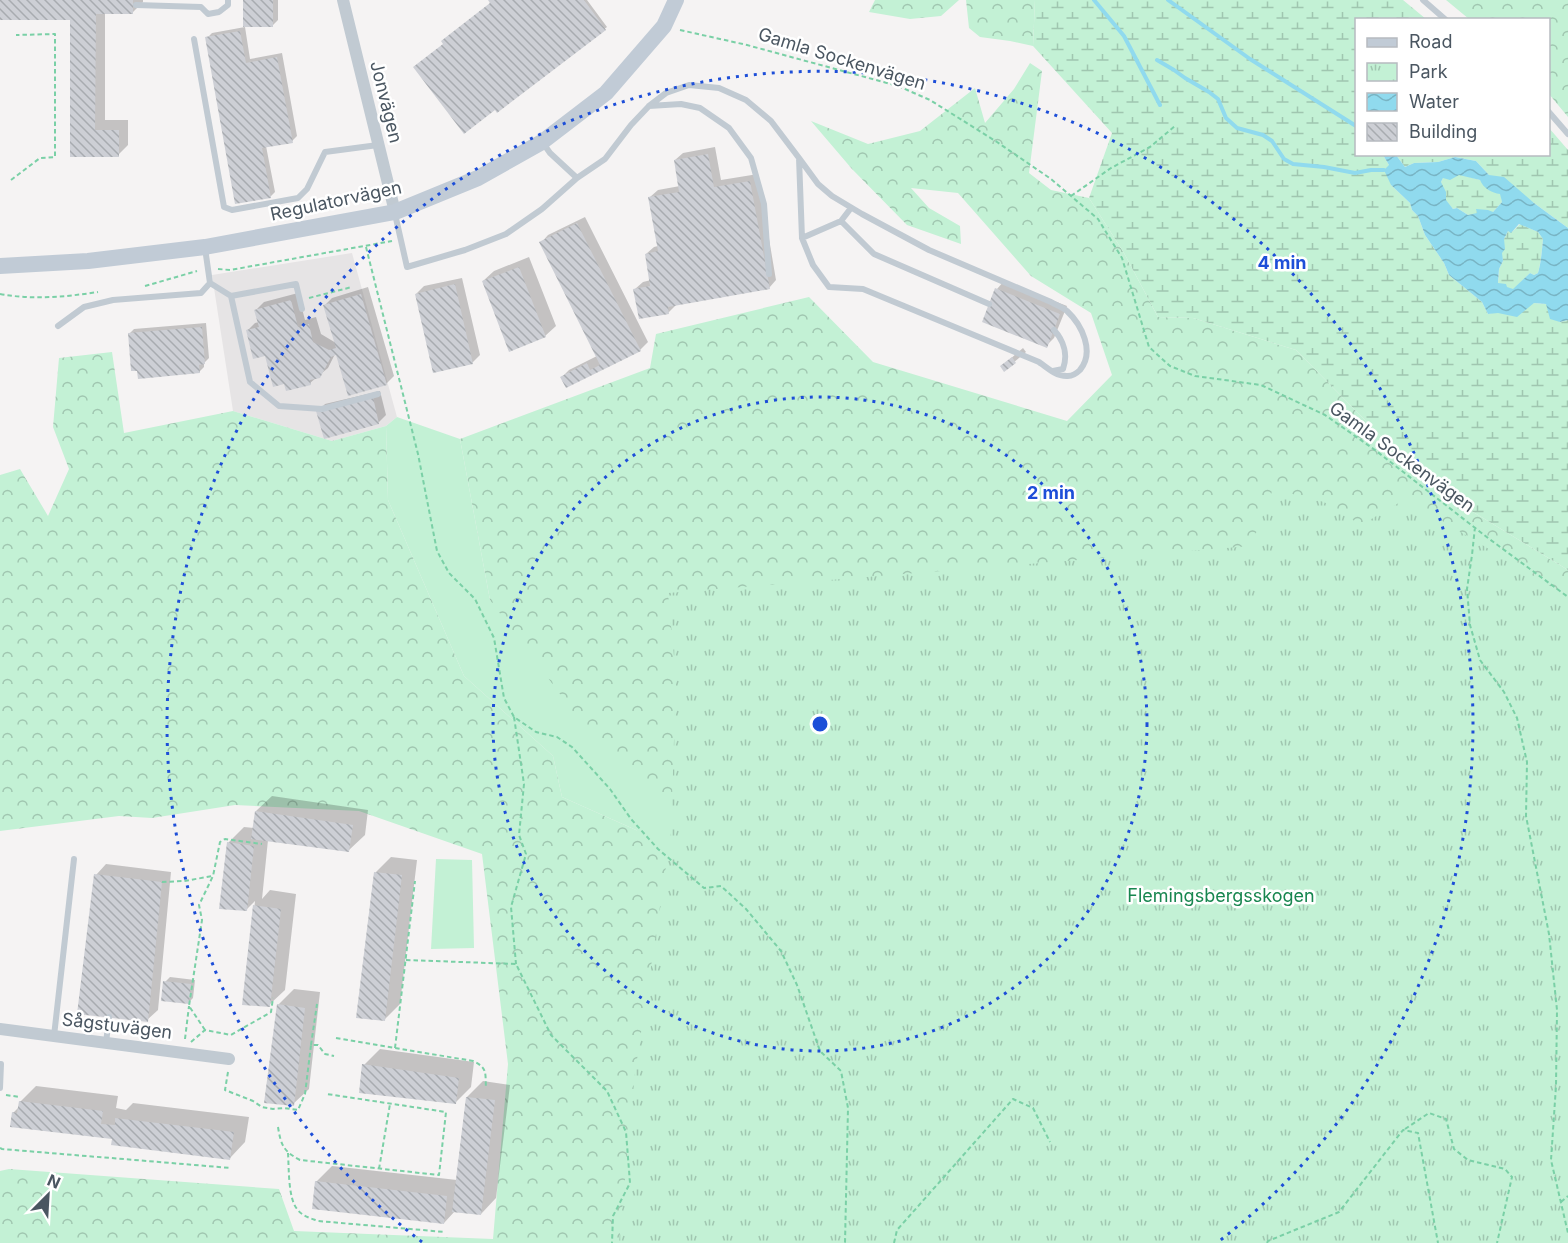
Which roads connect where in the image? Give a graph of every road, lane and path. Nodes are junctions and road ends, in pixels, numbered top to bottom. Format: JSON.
{"nodes":[{"id":1,"x":228,"y":0,"type":"edge"},
{"id":2,"x":343,"y":0,"type":"edge"},
{"id":3,"x":676,"y":0,"type":"edge"},
{"id":4,"x":1423,"y":0,"type":"edge"},
{"id":5,"x":136,"y":5,"type":"dead end"},
{"id":6,"x":1444,"y":18,"type":"edge"},
{"id":7,"x":664,"y":26,"type":"junction"},
{"id":8,"x":16,"y":35,"type":"dead end"},
{"id":9,"x":194,"y":39,"type":"dead end"},
{"id":10,"x":649,"y":106,"type":"junction"},
{"id":11,"x":1550,"y":113,"type":"edge"},
{"id":12,"x":1175,"y":126,"type":"dead end"},
{"id":13,"x":1568,"y":134,"type":"edge"},
{"id":14,"x":542,"y":142,"type":"junction"},
{"id":15,"x":378,"y":145,"type":"junction"},
{"id":16,"x":798,"y":158,"type":"junction"},
{"id":17,"x":577,"y":178,"type":"junction"},
{"id":18,"x":11,"y":180,"type":"dead end"},
{"id":19,"x":1071,"y":196,"type":"junction"},
{"id":20,"x":851,"y":207,"type":"junction"},
{"id":21,"x":395,"y":212,"type":"junction"},
{"id":22,"x":842,"y":221,"type":"junction"},
{"id":23,"x":802,"y":238,"type":"junction"},
{"id":24,"x":205,"y":247,"type":"junction"},
{"id":25,"x":366,"y":247,"type":"dead end"},
{"id":26,"x":0,"y":266,"type":"edge"},
{"id":27,"x":769,"y":274,"type":"dead end"},
{"id":28,"x":210,"y":283,"type":"junction"},
{"id":29,"x":352,"y":287,"type":"dead end"},
{"id":30,"x":231,"y":296,"type":"junction"},
{"id":31,"x":300,"y":300,"type":"junction"},
{"id":32,"x":989,"y":304,"type":"dead end"},
{"id":33,"x":302,"y":309,"type":"dead end"},
{"id":34,"x":58,"y":326,"type":"dead end"},
{"id":35,"x":1054,"y":330,"type":"dead end"},
{"id":36,"x":1051,"y":372,"type":"junction"},
{"id":37,"x":378,"y":394,"type":"dead end"},
{"id":38,"x":1475,"y":527,"type":"junction"},
{"id":39,"x":1568,"y":597,"type":"edge"},
{"id":40,"x":514,"y":717,"type":"junction"},
{"id":41,"x":262,"y":844,"type":"dead end"},
{"id":42,"x":74,"y":859,"type":"dead end"},
{"id":43,"x":213,"y":876,"type":"junction"},
{"id":44,"x":415,"y":881,"type":"dead end"},
{"id":45,"x":162,"y":882,"type":"dead end"},
{"id":46,"x":406,"y":960,"type":"junction"},
{"id":47,"x":516,"y":964,"type":"junction"},
{"id":48,"x":273,"y":999,"type":"dead end"},
{"id":49,"x":316,"y":1004,"type":"dead end"},
{"id":50,"x":189,"y":1006,"type":"junction"},
{"id":51,"x":109,"y":1017,"type":"dead end"},
{"id":52,"x":0,"y":1029,"type":"edge"},
{"id":53,"x":205,"y":1030,"type":"dead end"},
{"id":54,"x":231,"y":1035,"type":"dead end"},
{"id":55,"x":54,"y":1036,"type":"junction"},
{"id":56,"x":336,"y":1038,"type":"dead end"},
{"id":57,"x":185,"y":1041,"type":"dead end"},
{"id":58,"x":106,"y":1043,"type":"junction"},
{"id":59,"x":311,"y":1045,"type":"junction"},
{"id":60,"x":395,"y":1048,"type":"junction"},
{"id":61,"x":334,"y":1056,"type":"dead end"},
{"id":62,"x":229,"y":1059,"type":"dead end"},
{"id":63,"x":1,"y":1064,"type":"edge"},
{"id":64,"x":0,"y":1088,"type":"edge"},
{"id":65,"x":486,"y":1088,"type":"dead end"},
{"id":66,"x":225,"y":1090,"type":"dead end"},
{"id":67,"x":327,"y":1094,"type":"dead end"},
{"id":68,"x":0,"y":1095,"type":"edge"},
{"id":69,"x":20,"y":1097,"type":"dead end"},
{"id":70,"x":390,"y":1104,"type":"junction"},
{"id":71,"x":278,"y":1127,"type":"dead end"},
{"id":72,"x":1403,"y":1130,"type":"junction"},
{"id":73,"x":1050,"y":1142,"type":"dead end"},
{"id":74,"x":0,"y":1148,"type":"edge"},
{"id":75,"x":288,"y":1153,"type":"junction"},
{"id":76,"x":231,"y":1168,"type":"dead end"},
{"id":77,"x":379,"y":1168,"type":"junction"},
{"id":78,"x":1568,"y":1196,"type":"edge"},
{"id":79,"x":1561,"y":1202,"type":"junction"},
{"id":80,"x":445,"y":1232,"type":"dead end"},
{"id":81,"x":1568,"y":1233,"type":"edge"},
{"id":82,"x":612,"y":1243,"type":"edge"},
{"id":83,"x":845,"y":1243,"type":"edge"},
{"id":84,"x":894,"y":1243,"type":"edge"},
{"id":85,"x":1267,"y":1243,"type":"edge"},
{"id":86,"x":1438,"y":1243,"type":"edge"},
{"id":87,"x":1497,"y":1243,"type":"edge"}],
"edges":[{"from":1,"to":5,"type":"lane"},
{"from":2,"to":15,"type":"street","name":"Jonvägen"},
{"from":3,"to":7,"type":"street","name":"Regulatorvägen"},
{"from":4,"to":6,"type":"lane"},
{"from":7,"to":14,"type":"street","name":"Regulatorvägen"},
{"from":7,"to":19,"type":"path","name":"Gamla Sockenvägen"},
{"from":8,"to":18,"type":"path"},
{"from":9,"to":15,"type":"lane"},
{"from":10,"to":16,"type":"lane"},
{"from":10,"to":17,"type":"lane"},
{"from":10,"to":27,"type":"lane"},
{"from":11,"to":13,"type":"lane"},
{"from":12,"to":19,"type":"path"},
{"from":14,"to":17,"type":"lane"},
{"from":14,"to":21,"type":"street","name":"Regulatorvägen"},
{"from":15,"to":21,"type":"street","name":"Jonvägen"},
{"from":16,"to":20,"type":"lane"},
{"from":16,"to":23,"type":"lane"},
{"from":17,"to":21,"type":"lane"},
{"from":19,"to":38,"type":"path","name":"Gamla Sockenvägen"},
{"from":20,"to":22,"type":"lane"},
{"from":20,"to":36,"type":"lane"},
{"from":21,"to":24,"type":"street","name":"Regulatorvägen"},
{"from":22,"to":23,"type":"lane"},
{"from":22,"to":32,"type":"lane"},
{"from":23,"to":36,"type":"lane"},
{"from":24,"to":26,"type":"street","name":"Regulatorvägen"},
{"from":24,"to":28,"type":"lane"},
{"from":25,"to":40,"type":"path"},
{"from":28,"to":30,"type":"lane"},
{"from":28,"to":34,"type":"lane"},
{"from":29,"to":31,"type":"path"},
{"from":30,"to":31,"type":"lane"},
{"from":30,"to":37,"type":"lane"},
{"from":31,"to":33,"type":"lane"},
{"from":35,"to":36,"type":"lane"},
{"from":38,"to":39,"type":"path","name":"Gamla Sockenvägen"},
{"from":38,"to":79,"type":"path"},
{"from":40,"to":47,"type":"path"},
{"from":40,"to":83,"type":"path"},
{"from":41,"to":43,"type":"path"},
{"from":42,"to":55,"type":"lane"},
{"from":43,"to":45,"type":"path"},
{"from":43,"to":50,"type":"path"},
{"from":44,"to":46,"type":"path"},
{"from":46,"to":47,"type":"path"},
{"from":46,"to":60,"type":"path"},
{"from":47,"to":82,"type":"path"},
{"from":48,"to":54,"type":"path"},
{"from":49,"to":59,"type":"path"},
{"from":50,"to":53,"type":"path"},
{"from":50,"to":57,"type":"path"},
{"from":51,"to":58,"type":"lane"},
{"from":52,"to":55,"type":"street","name":"Sågstuvägen"},
{"from":55,"to":58,"type":"street","name":"Sågstuvägen"},
{"from":56,"to":60,"type":"path"},
{"from":58,"to":62,"type":"street","name":"Sågstuvägen"},
{"from":59,"to":61,"type":"path"},
{"from":59,"to":66,"type":"path"},
{"from":60,"to":65,"type":"path"},
{"from":63,"to":64,"type":"lane"},
{"from":67,"to":70,"type":"path"},
{"from":68,"to":69,"type":"path"},
{"from":70,"to":77,"type":"path"},
{"from":70,"to":77,"type":"path"},
{"from":71,"to":75,"type":"path"},
{"from":72,"to":85,"type":"path"},
{"from":72,"to":86,"type":"path"},
{"from":72,"to":87,"type":"path"},
{"from":73,"to":84,"type":"path"},
{"from":74,"to":76,"type":"path"},
{"from":75,"to":77,"type":"path"},
{"from":75,"to":80,"type":"path"},
{"from":78,"to":79,"type":"path"},
{"from":79,"to":81,"type":"path"}]}
